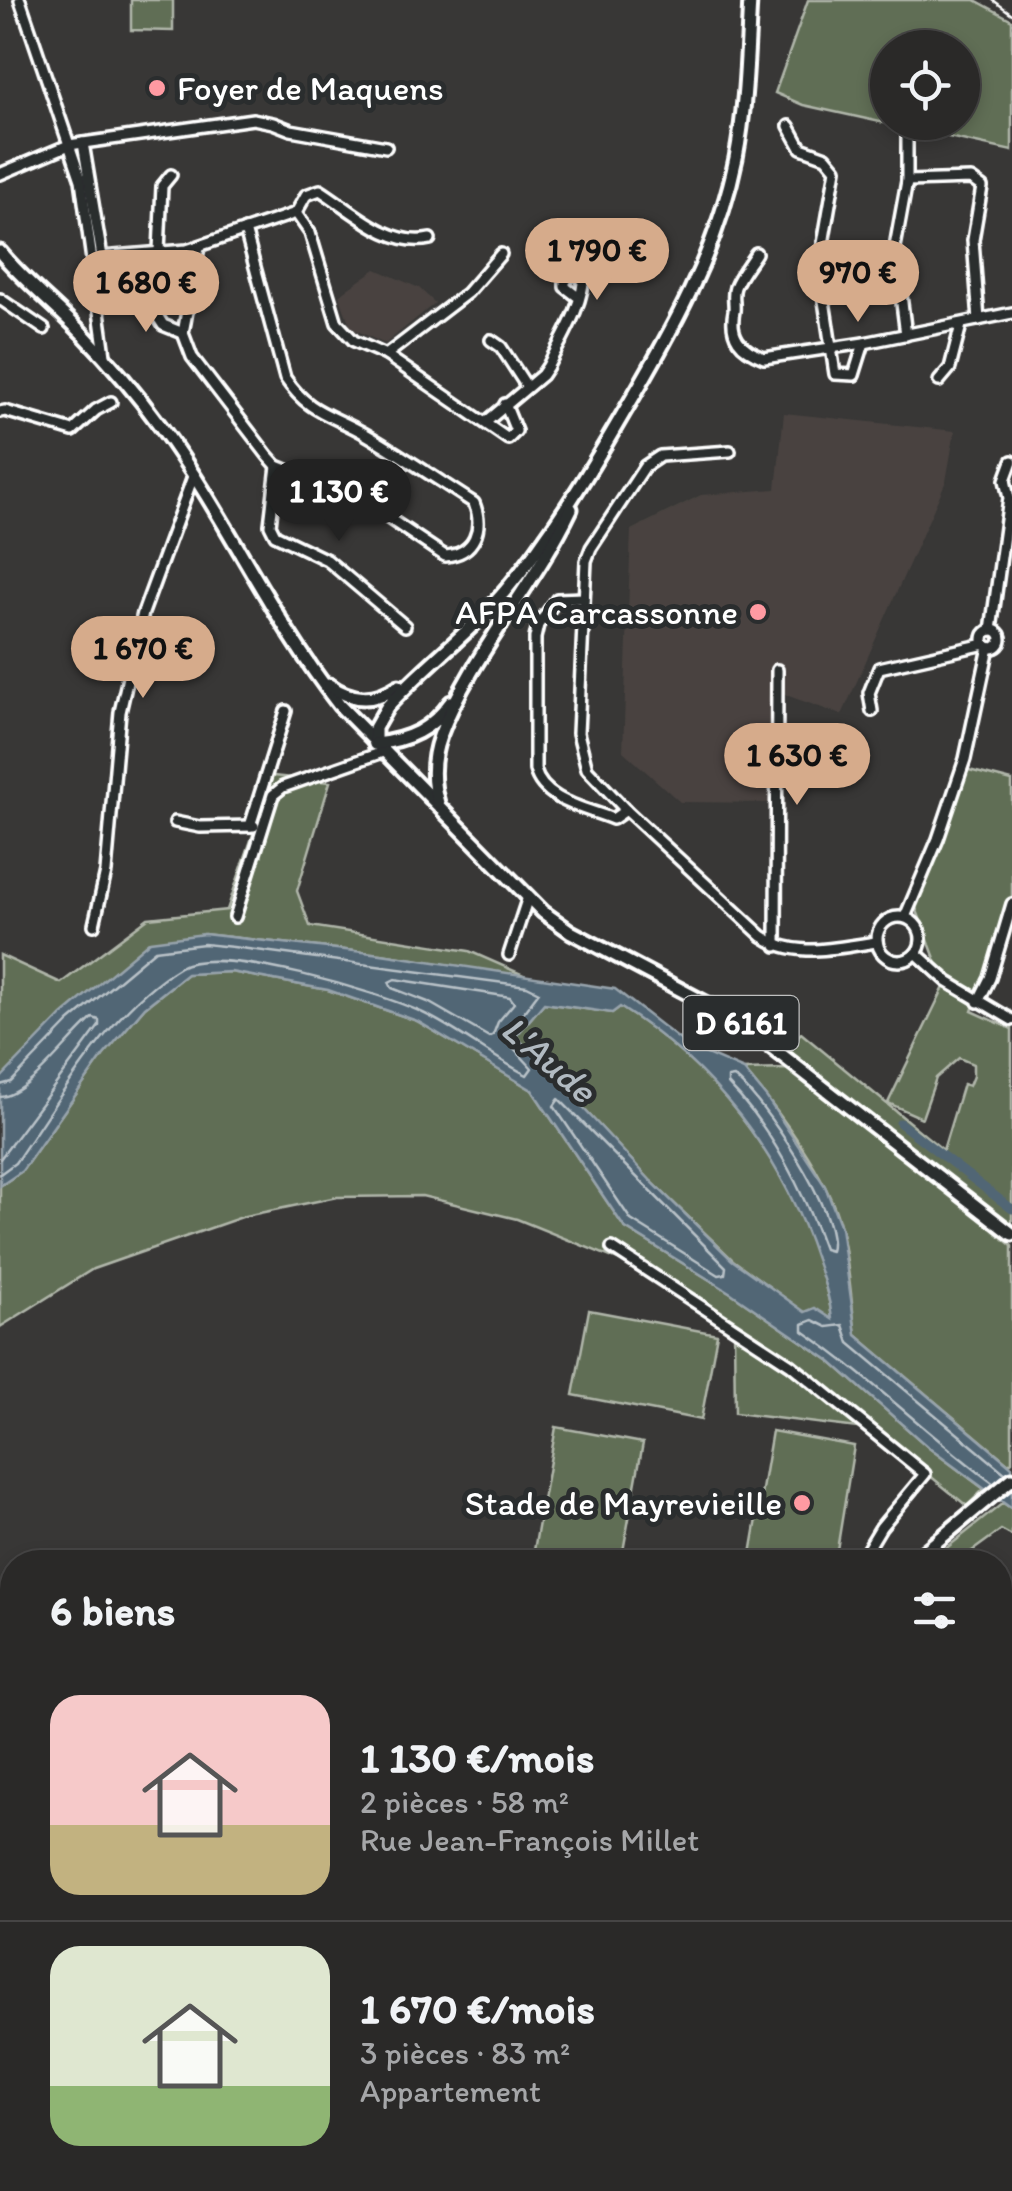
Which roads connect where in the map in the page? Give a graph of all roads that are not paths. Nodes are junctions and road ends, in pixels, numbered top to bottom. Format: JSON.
{"nodes":[{"id":1,"x":20,"y":0,"type":"edge"},
{"id":2,"x":750,"y":0,"type":"edge"},
{"id":3,"x":790,"y":126,"type":"dead end"},
{"id":4,"x":907,"y":140,"type":"edge"},
{"id":5,"x":83,"y":143,"type":"junction"},
{"id":6,"x":68,"y":145,"type":"junction"},
{"id":7,"x":386,"y":147,"type":"dead end"},
{"id":8,"x":0,"y":174,"type":"edge"},
{"id":9,"x":172,"y":175,"type":"dead end"},
{"id":10,"x":907,"y":181,"type":"junction"},
{"id":11,"x":296,"y":213,"type":"junction"},
{"id":12,"x":245,"y":230,"type":"junction"},
{"id":13,"x":430,"y":239,"type":"dead end"},
{"id":14,"x":199,"y":247,"type":"junction"},
{"id":15,"x":0,"y":252,"type":"edge"},
{"id":16,"x":159,"y":252,"type":"junction"},
{"id":17,"x":501,"y":254,"type":"dead end"},
{"id":18,"x":756,"y":254,"type":"dead end"},
{"id":19,"x":97,"y":259,"type":"junction"},
{"id":20,"x":0,"y":262,"type":"edge"},
{"id":21,"x":21,"y":277,"type":"junction"},
{"id":22,"x":144,"y":295,"type":"dead end"},
{"id":23,"x":578,"y":297,"type":"dead end"},
{"id":24,"x":1,"y":302,"type":"edge"},
{"id":25,"x":1011,"y":314,"type":"edge"},
{"id":26,"x":979,"y":320,"type":"junction"},
{"id":27,"x":961,"y":325,"type":"junction"},
{"id":28,"x":44,"y":328,"type":"dead end"},
{"id":29,"x":183,"y":333,"type":"junction"},
{"id":30,"x":906,"y":335,"type":"junction"},
{"id":31,"x":490,"y":340,"type":"dead end"},
{"id":32,"x":864,"y":343,"type":"junction"},
{"id":33,"x":831,"y":349,"type":"junction"},
{"id":34,"x":386,"y":354,"type":"junction"},
{"id":35,"x":106,"y":360,"type":"junction"},
{"id":36,"x":939,"y":381,"type":"dead end"},
{"id":37,"x":527,"y":387,"type":"junction"},
{"id":38,"x":111,"y":402,"type":"dead end"},
{"id":39,"x":505,"y":404,"type":"junction"},
{"id":40,"x":0,"y":412,"type":"edge"},
{"id":41,"x":486,"y":422,"type":"junction"},
{"id":42,"x":730,"y":451,"type":"dead end"},
{"id":43,"x":1012,"y":460,"type":"edge"},
{"id":44,"x":277,"y":466,"type":"junction"},
{"id":45,"x":194,"y":474,"type":"junction"},
{"id":46,"x":588,"y":474,"type":"junction"},
{"id":47,"x":584,"y":598,"type":"junction"},
{"id":48,"x":405,"y":626,"type":"dead end"},
{"id":49,"x":991,"y":630,"type":"junction"},
{"id":50,"x":1007,"y":642,"type":"edge"},
{"id":51,"x":987,"y":646,"type":"junction"},
{"id":52,"x":480,"y":661,"type":"junction"},
{"id":53,"x":777,"y":670,"type":"dead end"},
{"id":54,"x":419,"y":672,"type":"junction"},
{"id":55,"x":318,"y":678,"type":"junction"},
{"id":56,"x":286,"y":711,"type":"dead end"},
{"id":57,"x":872,"y":711,"type":"dead end"},
{"id":58,"x":374,"y":750,"type":"junction"},
{"id":59,"x":440,"y":808,"type":"junction"},
{"id":60,"x":626,"y":810,"type":"junction"},
{"id":61,"x":176,"y":822,"type":"dead end"},
{"id":62,"x":250,"y":826,"type":"junction"},
{"id":63,"x":262,"y":826,"type":"junction"},
{"id":64,"x":460,"y":830,"type":"junction"},
{"id":65,"x":528,"y":898,"type":"junction"},
{"id":66,"x":1012,"y":904,"type":"edge"},
{"id":67,"x":235,"y":917,"type":"dead end"},
{"id":68,"x":906,"y":918,"type":"junction"},
{"id":69,"x":94,"y":925,"type":"dead end"},
{"id":70,"x":877,"y":942,"type":"junction"},
{"id":71,"x":776,"y":946,"type":"junction"},
{"id":72,"x":916,"y":953,"type":"junction"},
{"id":73,"x":509,"y":955,"type":"dead end"},
{"id":74,"x":978,"y":1002,"type":"junction"},
{"id":75,"x":1012,"y":1020,"type":"edge"},
{"id":76,"x":1012,"y":1234,"type":"edge"},
{"id":77,"x":612,"y":1248,"type":"dead end"},
{"id":78,"x":1012,"y":1479,"type":"edge"},
{"id":79,"x":867,"y":1550,"type":"edge"},
{"id":80,"x":927,"y":1550,"type":"edge"}],
"edges":[{"from":1,"to":6,"type":"street"},
{"from":2,"to":46,"type":"main road"},
{"from":3,"to":33,"type":"street"},
{"from":4,"to":10,"type":"street"},
{"from":5,"to":6,"type":"street"},
{"from":5,"to":7,"type":"street"},
{"from":5,"to":19,"type":"street"},
{"from":6,"to":8,"type":"street"},
{"from":6,"to":19,"type":"street"},
{"from":9,"to":16,"type":"street"},
{"from":10,"to":26,"type":"street"},
{"from":10,"to":30,"type":"street"},
{"from":11,"to":12,"type":"street"},
{"from":11,"to":13,"type":"street"},
{"from":11,"to":34,"type":"street"},
{"from":12,"to":14,"type":"street"},
{"from":12,"to":44,"type":"street"},
{"from":14,"to":16,"type":"street"},
{"from":14,"to":29,"type":"street"},
{"from":15,"to":21,"type":"main road"},
{"from":16,"to":19,"type":"street"},
{"from":17,"to":34,"type":"street"},
{"from":18,"to":33,"type":"street"},
{"from":19,"to":35,"type":"street"},
{"from":20,"to":21,"type":"main road"},
{"from":21,"to":35,"type":"main road"},
{"from":22,"to":29,"type":"street"},
{"from":23,"to":37,"type":"street"},
{"from":24,"to":28,"type":"street"},
{"from":25,"to":26,"type":"street"},
{"from":26,"to":27,"type":"street"},
{"from":27,"to":30,"type":"street"},
{"from":27,"to":36,"type":"street"},
{"from":29,"to":44,"type":"street"},
{"from":30,"to":32,"type":"street"},
{"from":31,"to":37,"type":"street"},
{"from":32,"to":33,"type":"street"},
{"from":32,"to":33,"type":"street"},
{"from":34,"to":41,"type":"street"},
{"from":35,"to":45,"type":"main road"},
{"from":37,"to":39,"type":"street"},
{"from":38,"to":40,"type":"street"},
{"from":39,"to":41,"type":"street"},
{"from":39,"to":41,"type":"street"},
{"from":42,"to":47,"type":"street"},
{"from":43,"to":49,"type":"street"},
{"from":44,"to":48,"type":"street"},
{"from":45,"to":55,"type":"main road"},
{"from":45,"to":69,"type":"street"},
{"from":46,"to":52,"type":"main road"},
{"from":46,"to":54,"type":"main road"},
{"from":47,"to":60,"type":"street"},
{"from":47,"to":60,"type":"street"},
{"from":49,"to":50,"type":"street"},
{"from":49,"to":51,"type":"street"},
{"from":50,"to":51,"type":"street"},
{"from":51,"to":57,"type":"street"},
{"from":51,"to":68,"type":"street"},
{"from":52,"to":58,"type":"main road"},
{"from":52,"to":59,"type":"main road"},
{"from":53,"to":71,"type":"street"},
{"from":54,"to":55,"type":"main road"},
{"from":54,"to":58,"type":"main road"},
{"from":55,"to":58,"type":"main road"},
{"from":56,"to":62,"type":"street"},
{"from":58,"to":59,"type":"main road","number":"D 6161"},
{"from":58,"to":63,"type":"street"},
{"from":58,"to":64,"type":"main road","number":"D 6161"},
{"from":59,"to":64,"type":"main road","number":"D 6161"},
{"from":60,"to":71,"type":"street"},
{"from":61,"to":62,"type":"street"},
{"from":62,"to":63,"type":"street"},
{"from":63,"to":67,"type":"street"},
{"from":64,"to":65,"type":"main road","number":"D 6161"},
{"from":65,"to":73,"type":"street"},
{"from":65,"to":76,"type":"main road","number":"D 6161"},
{"from":66,"to":74,"type":"street"},
{"from":68,"to":70,"type":"street"},
{"from":68,"to":72,"type":"street"},
{"from":70,"to":71,"type":"street"},
{"from":70,"to":72,"type":"street"},
{"from":72,"to":74,"type":"street"},
{"from":74,"to":75,"type":"street"},
{"from":77,"to":79,"type":"street"},
{"from":78,"to":80,"type":"main road"}]}
